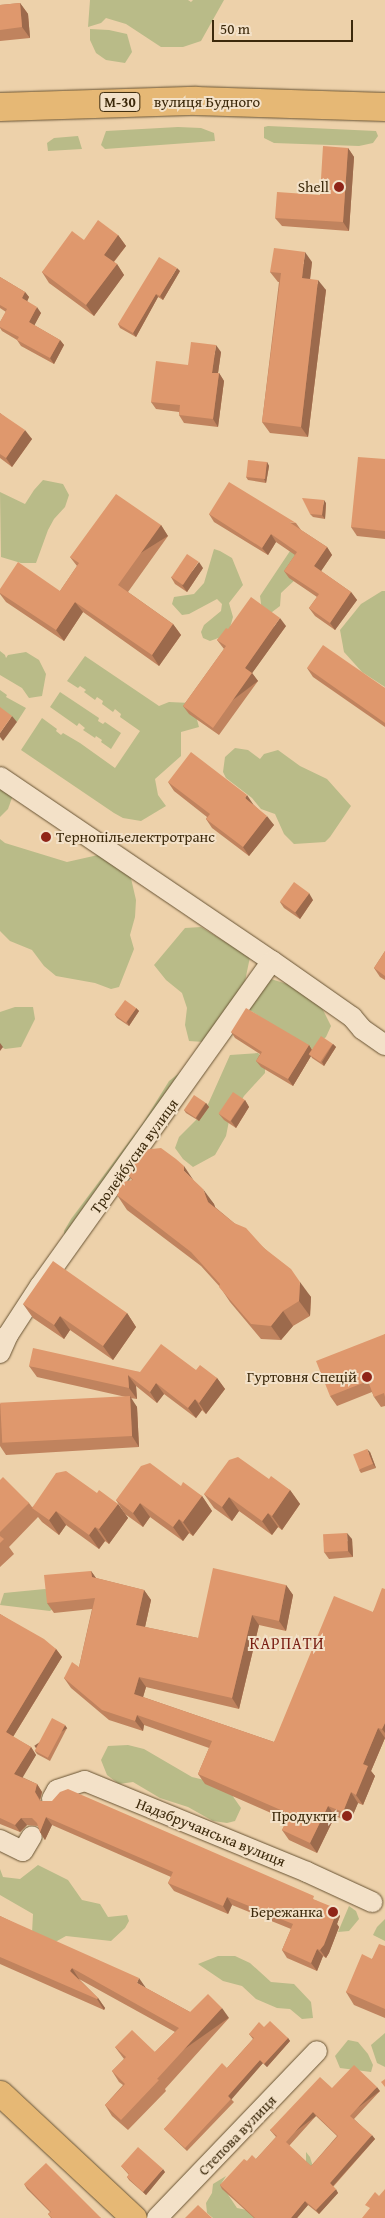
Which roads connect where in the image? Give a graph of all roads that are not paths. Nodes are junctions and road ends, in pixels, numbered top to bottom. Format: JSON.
{"nodes":[{"id":1,"x":385,"y":107,"type":"edge"},
{"id":2,"x":0,"y":108,"type":"edge"},
{"id":3,"x":0,"y":777,"type":"edge"},
{"id":4,"x":272,"y":961,"type":"junction"},
{"id":5,"x":385,"y":1045,"type":"edge"},
{"id":6,"x":0,"y":1354,"type":"edge"},
{"id":7,"x":52,"y":1798,"type":"edge"},
{"id":8,"x":32,"y":1836,"type":"dead end"},
{"id":9,"x":0,"y":1840,"type":"edge"},
{"id":10,"x":372,"y":1902,"type":"dead end"},
{"id":11,"x":317,"y":2051,"type":"dead end"},
{"id":12,"x":1,"y":2096,"type":"edge"},
{"id":13,"x":134,"y":2218,"type":"edge"},
{"id":14,"x":157,"y":2218,"type":"edge"}],
"edges":[{"from":1,"to":2,"type":"highway","name":"вулиця Будного","number":"М-30"},
{"from":3,"to":4,"type":"street"},
{"from":4,"to":5,"type":"street"},
{"from":4,"to":6,"type":"street","name":"Тролейбусна вулиця"},
{"from":7,"to":10,"type":"street","name":"Надзбручанська вулиця"},
{"from":8,"to":9,"type":"street"},
{"from":11,"to":14,"type":"street","name":"Степова вулиця"},
{"from":12,"to":13,"type":"main road"}]}
